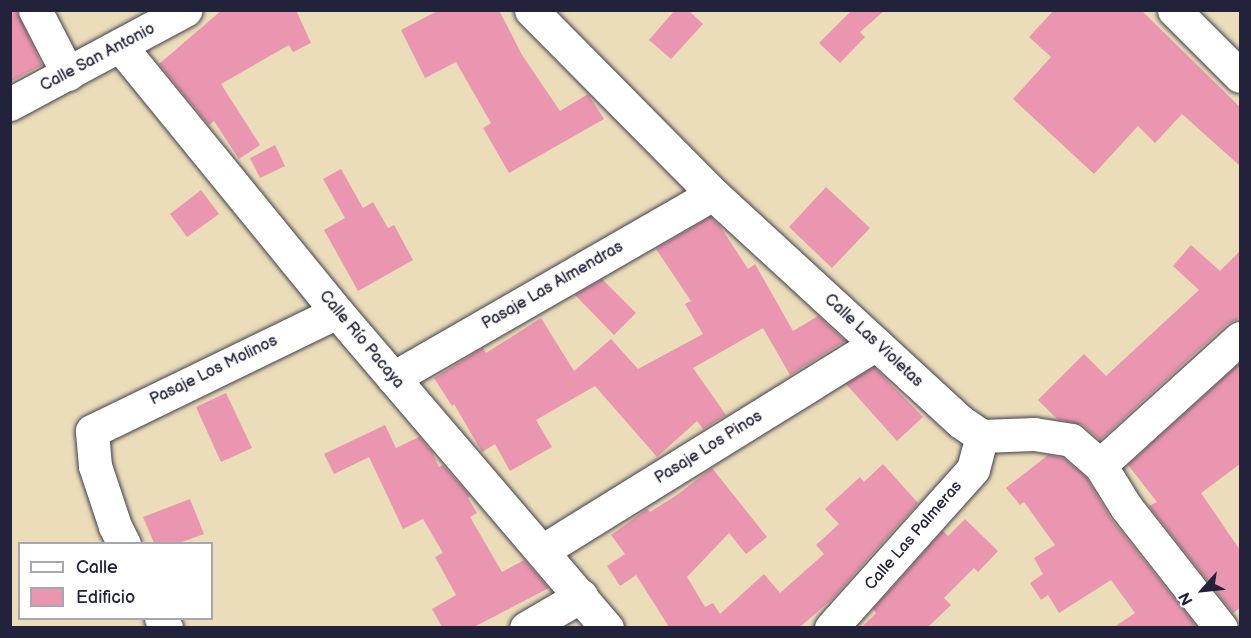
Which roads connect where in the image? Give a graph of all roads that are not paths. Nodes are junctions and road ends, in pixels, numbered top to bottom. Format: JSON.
{"nodes":[{"id":1,"x":35,"y":10,"type":"edge"},
{"id":2,"x":185,"y":10,"type":"edge"},
{"id":3,"x":531,"y":10,"type":"edge"},
{"id":4,"x":1174,"y":10,"type":"edge"},
{"id":5,"x":121,"y":47,"type":"junction"},
{"id":6,"x":68,"y":74,"type":"junction"},
{"id":7,"x":1240,"y":76,"type":"edge"},
{"id":8,"x":10,"y":104,"type":"edge"},
{"id":9,"x":712,"y":195,"type":"junction"},
{"id":10,"x":337,"y":312,"type":"junction"},
{"id":11,"x":1240,"y":339,"type":"edge"},
{"id":12,"x":876,"y":344,"type":"junction"},
{"id":13,"x":393,"y":378,"type":"junction"},
{"id":14,"x":982,"y":436,"type":"junction"},
{"id":15,"x":1100,"y":465,"type":"junction"},
{"id":16,"x":123,"y":542,"type":"edge"},
{"id":17,"x":542,"y":551,"type":"junction"},
{"id":18,"x":581,"y":596,"type":"junction"},
{"id":19,"x":526,"y":627,"type":"edge"},
{"id":20,"x":607,"y":627,"type":"edge"},
{"id":21,"x":831,"y":627,"type":"edge"},
{"id":22,"x":1221,"y":627,"type":"edge"}],
"edges":[{"from":1,"to":6,"type":"street"},
{"from":2,"to":5,"type":"street","name":"Calle San Antonio"},
{"from":3,"to":9,"type":"street","name":"Calle Las Violetas"},
{"from":4,"to":7,"type":"street"},
{"from":5,"to":6,"type":"street","name":"Calle San Antonio"},
{"from":5,"to":10,"type":"street","name":"Calle Río Pacaya"},
{"from":6,"to":8,"type":"street","name":"Calle San Antonio"},
{"from":9,"to":12,"type":"street","name":"Calle Las Violetas"},
{"from":9,"to":13,"type":"street","name":"Pasaje Las Almendras"},
{"from":10,"to":13,"type":"street","name":"Calle Río Pacaya"},
{"from":10,"to":16,"type":"street","name":"Pasaje Los Molinos"},
{"from":11,"to":15,"type":"street"},
{"from":12,"to":14,"type":"street","name":"Calle Las Violetas"},
{"from":12,"to":17,"type":"street","name":"Pasaje Los Pinos"},
{"from":13,"to":17,"type":"street","name":"Calle Río Pacaya"},
{"from":14,"to":15,"type":"street"},
{"from":14,"to":21,"type":"street","name":"Calle Las Palmeras"},
{"from":15,"to":22,"type":"street"},
{"from":17,"to":18,"type":"street","name":"Calle Río Pacaya"},
{"from":18,"to":19,"type":"street"},
{"from":18,"to":20,"type":"street","name":"Calle Río Pacaya"}]}
